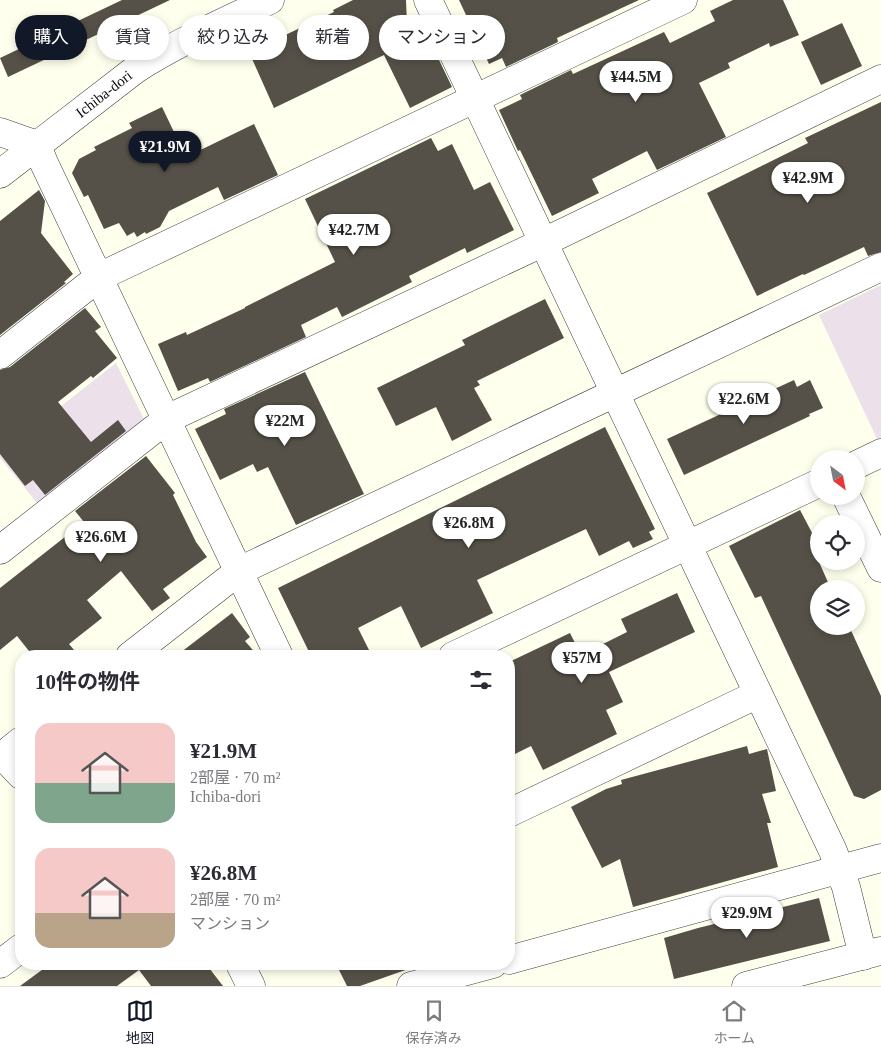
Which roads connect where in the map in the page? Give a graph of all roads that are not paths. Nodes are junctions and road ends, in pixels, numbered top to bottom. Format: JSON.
{"nodes":[{"id":1,"x":270,"y":0,"type":"edge"},
{"id":2,"x":428,"y":0,"type":"edge"},
{"id":3,"x":683,"y":0,"type":"edge"},
{"id":4,"x":881,"y":79,"type":"edge"},
{"id":5,"x":475,"y":98,"type":"junction"},
{"id":6,"x":0,"y":132,"type":"edge"},
{"id":7,"x":37,"y":146,"type":"junction"},
{"id":8,"x":0,"y":174,"type":"edge"},
{"id":9,"x":544,"y":242,"type":"junction"},
{"id":10,"x":881,"y":267,"type":"edge"},
{"id":11,"x":99,"y":277,"type":"junction"},
{"id":12,"x":0,"y":354,"type":"edge"},
{"id":13,"x":616,"y":392,"type":"junction"},
{"id":14,"x":167,"y":419,"type":"junction"},
{"id":15,"x":881,"y":453,"type":"edge"},
{"id":16,"x":865,"y":461,"type":"edge"},
{"id":17,"x":810,"y":487,"type":"edge"},
{"id":18,"x":850,"y":505,"type":"edge"},
{"id":19,"x":687,"y":546,"type":"junction"},
{"id":20,"x":0,"y":550,"type":"edge"},
{"id":21,"x":881,"y":568,"type":"edge"},
{"id":22,"x":239,"y":571,"type":"junction"},
{"id":23,"x":138,"y":650,"type":"edge"},
{"id":24,"x":276,"y":650,"type":"edge"},
{"id":25,"x":466,"y":650,"type":"edge"},
{"id":26,"x":758,"y":694,"type":"junction"},
{"id":27,"x":515,"y":810,"type":"edge"},
{"id":28,"x":881,"y":858,"type":"edge"},
{"id":29,"x":840,"y":869,"type":"junction"},
{"id":30,"x":15,"y":953,"type":"edge"},
{"id":31,"x":872,"y":953,"type":"edge"},
{"id":32,"x":515,"y":958,"type":"edge"},
{"id":33,"x":0,"y":964,"type":"edge"},
{"id":34,"x":243,"y":970,"type":"edge"},
{"id":35,"x":466,"y":970,"type":"edge"},
{"id":36,"x":426,"y":979,"type":"edge"},
{"id":37,"x":251,"y":986,"type":"edge"},
{"id":38,"x":746,"y":986,"type":"edge"}],
"edges":[{"from":1,"to":7,"type":"street","name":"Ichiba-dori"},
{"from":2,"to":5,"type":"street"},
{"from":3,"to":5,"type":"street"},
{"from":4,"to":9,"type":"street"},
{"from":5,"to":9,"type":"street"},
{"from":5,"to":11,"type":"street"},
{"from":6,"to":7,"type":"street"},
{"from":7,"to":8,"type":"street","name":"Ichiba-dori"},
{"from":7,"to":11,"type":"street"},
{"from":9,"to":13,"type":"street"},
{"from":9,"to":14,"type":"street"},
{"from":10,"to":13,"type":"street"},
{"from":11,"to":12,"type":"street"},
{"from":11,"to":14,"type":"street"},
{"from":13,"to":19,"type":"street"},
{"from":13,"to":22,"type":"street"},
{"from":14,"to":20,"type":"street"},
{"from":14,"to":22,"type":"street"},
{"from":15,"to":16,"type":"street"},
{"from":17,"to":19,"type":"street"},
{"from":18,"to":21,"type":"street"},
{"from":19,"to":25,"type":"street"},
{"from":19,"to":26,"type":"street"},
{"from":22,"to":23,"type":"street"},
{"from":22,"to":24,"type":"street"},
{"from":26,"to":27,"type":"street"},
{"from":26,"to":29,"type":"street"},
{"from":28,"to":29,"type":"street"},
{"from":29,"to":31,"type":"street"},
{"from":29,"to":32,"type":"street"},
{"from":30,"to":33,"type":"street"},
{"from":31,"to":38,"type":"street"},
{"from":34,"to":37,"type":"street"},
{"from":35,"to":36,"type":"street"}]}
